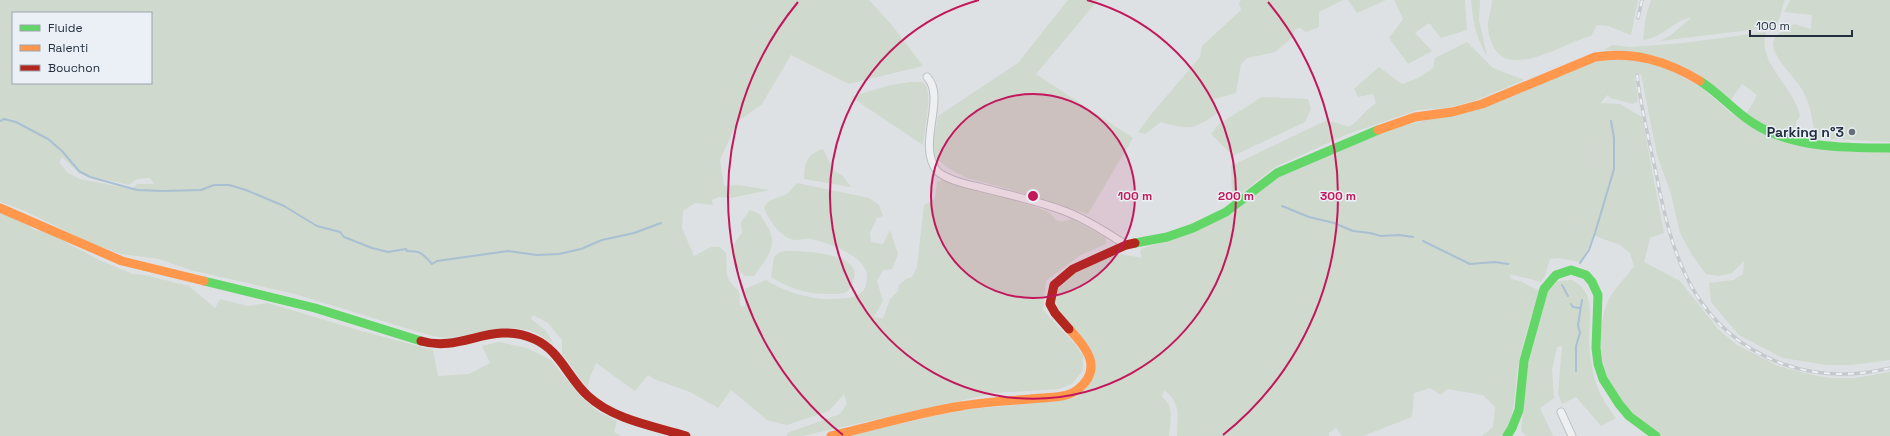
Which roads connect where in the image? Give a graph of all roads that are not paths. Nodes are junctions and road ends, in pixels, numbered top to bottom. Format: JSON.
{"nodes":[{"id":1,"x":927,"y":77,"type":"dead end"},
{"id":2,"x":1890,"y":148,"type":"edge"},
{"id":3,"x":0,"y":208,"type":"edge"},
{"id":4,"x":1126,"y":245,"type":"junction"},
{"id":5,"x":1561,"y":412,"type":"dead end"},
{"id":6,"x":686,"y":436,"type":"edge"},
{"id":7,"x":831,"y":436,"type":"edge"},
{"id":8,"x":1507,"y":436,"type":"edge"},
{"id":9,"x":1572,"y":436,"type":"edge"},
{"id":10,"x":1656,"y":436,"type":"edge"}],
"edges":[{"from":1,"to":4,"type":"street"},
{"from":2,"to":4,"type":"street"},
{"from":3,"to":6,"type":"street"},
{"from":4,"to":7,"type":"street"},
{"from":5,"to":9,"type":"street"},
{"from":8,"to":10,"type":"street"}]}
